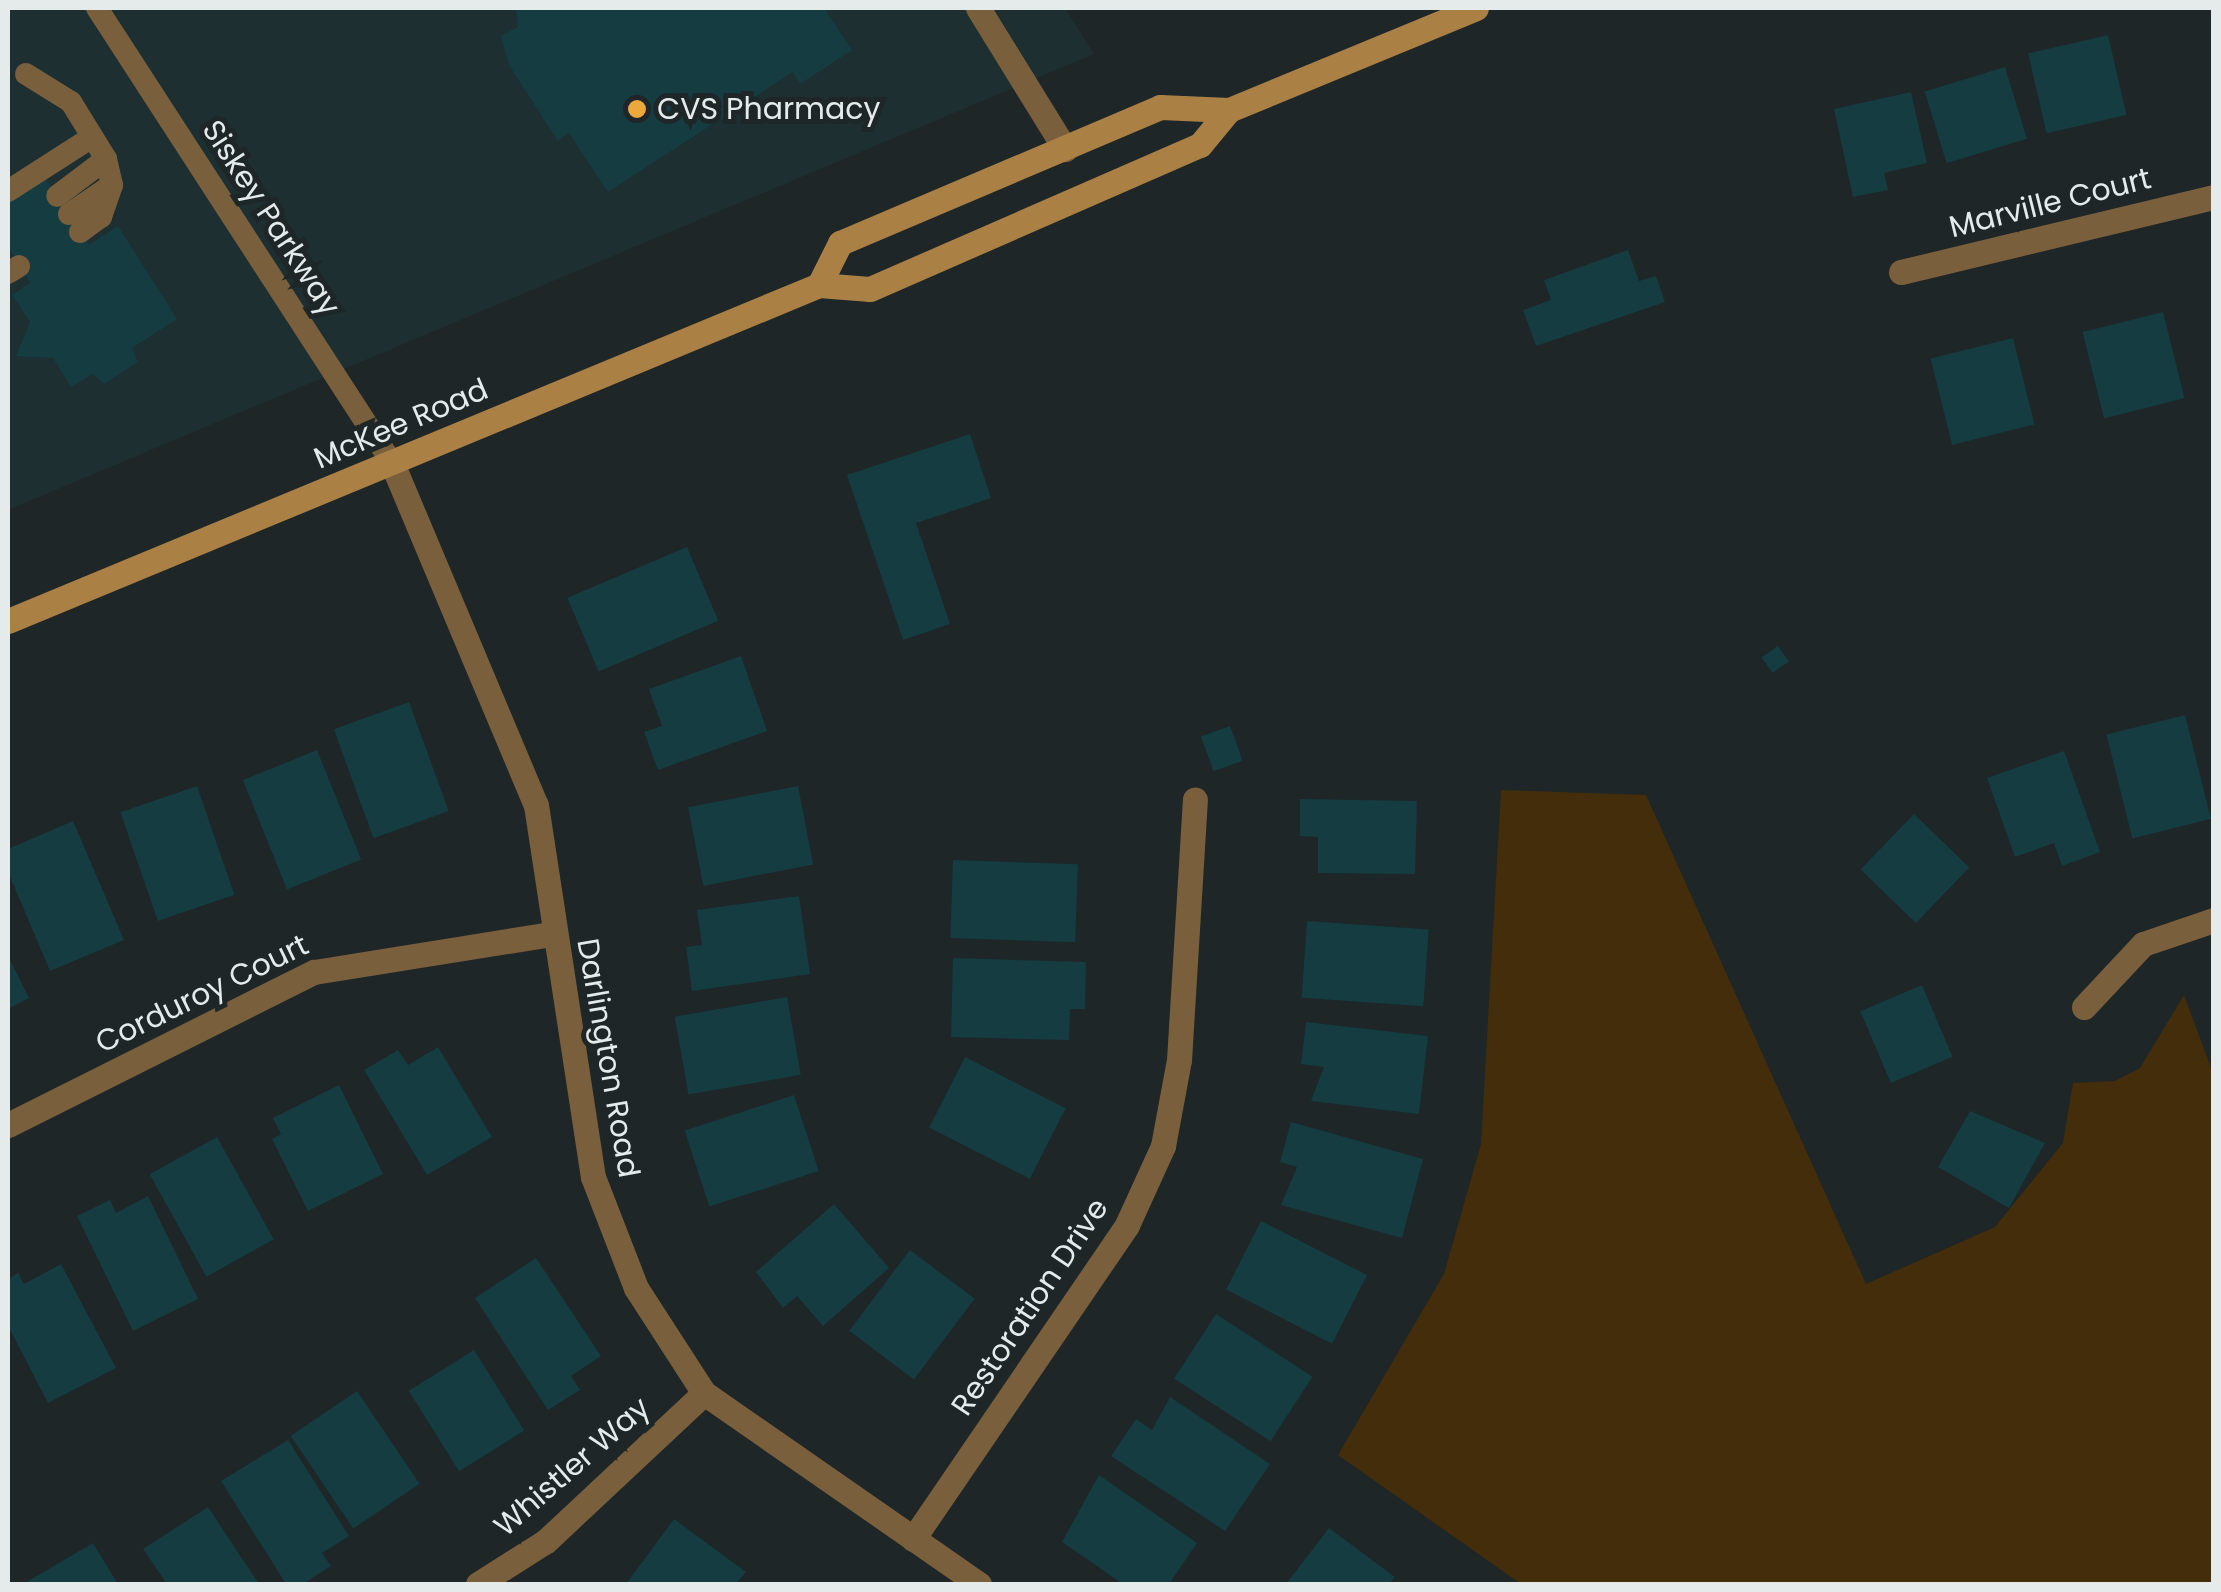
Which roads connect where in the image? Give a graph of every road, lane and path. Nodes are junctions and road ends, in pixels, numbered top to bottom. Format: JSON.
{"nodes":[{"id":1,"x":97,"y":8,"type":"edge"},
{"id":2,"x":978,"y":8,"type":"edge"},
{"id":3,"x":1476,"y":8,"type":"edge"},
{"id":4,"x":26,"y":74,"type":"dead end"},
{"id":5,"x":1230,"y":110,"type":"junction"},
{"id":6,"x":92,"y":136,"type":"junction"},
{"id":7,"x":1066,"y":150,"type":"junction"},
{"id":8,"x":106,"y":160,"type":"junction"},
{"id":9,"x":8,"y":191,"type":"edge"},
{"id":10,"x":2214,"y":197,"type":"edge"},
{"id":11,"x":1901,"y":272,"type":"dead end"},
{"id":12,"x":819,"y":286,"type":"junction"},
{"id":13,"x":392,"y":463,"type":"junction"},
{"id":14,"x":8,"y":622,"type":"edge"},
{"id":15,"x":1195,"y":799,"type":"dead end"},
{"id":16,"x":2214,"y":920,"type":"edge"},
{"id":17,"x":552,"y":934,"type":"junction"},
{"id":18,"x":2084,"y":1007,"type":"dead end"},
{"id":19,"x":8,"y":1125,"type":"edge"},
{"id":20,"x":704,"y":1393,"type":"junction"},
{"id":21,"x":913,"y":1539,"type":"junction"},
{"id":22,"x":478,"y":1584,"type":"edge"},
{"id":23,"x":979,"y":1584,"type":"edge"}],
"edges":[{"from":1,"to":13,"type":"lane","name":"Siskey Parkway"},
{"from":2,"to":7,"type":"street"},
{"from":3,"to":5,"type":"street","name":"McKee Road"},
{"from":4,"to":6,"type":"lane"},
{"from":5,"to":7,"type":"street","name":"McKee Road"},
{"from":5,"to":12,"type":"street","name":"McKee Road"},
{"from":6,"to":8,"type":"lane"},
{"from":6,"to":9,"type":"lane"},
{"from":7,"to":12,"type":"street","name":"McKee Road"},
{"from":8,"to":8,"type":"lane"},
{"from":10,"to":11,"type":"street","name":"Marville Court"},
{"from":12,"to":13,"type":"street","name":"McKee Road"},
{"from":13,"to":14,"type":"street","name":"McKee Road"},
{"from":13,"to":17,"type":"street","name":"Darlington Road"},
{"from":15,"to":21,"type":"street","name":"Restoration Drive"},
{"from":16,"to":18,"type":"street"},
{"from":17,"to":19,"type":"street","name":"Corduroy Court"},
{"from":17,"to":20,"type":"street","name":"Darlington Road"},
{"from":20,"to":21,"type":"street","name":"Darlington Road"},
{"from":20,"to":22,"type":"street","name":"Whistler Way"},
{"from":21,"to":23,"type":"street","name":"Darlington Road"}]}
